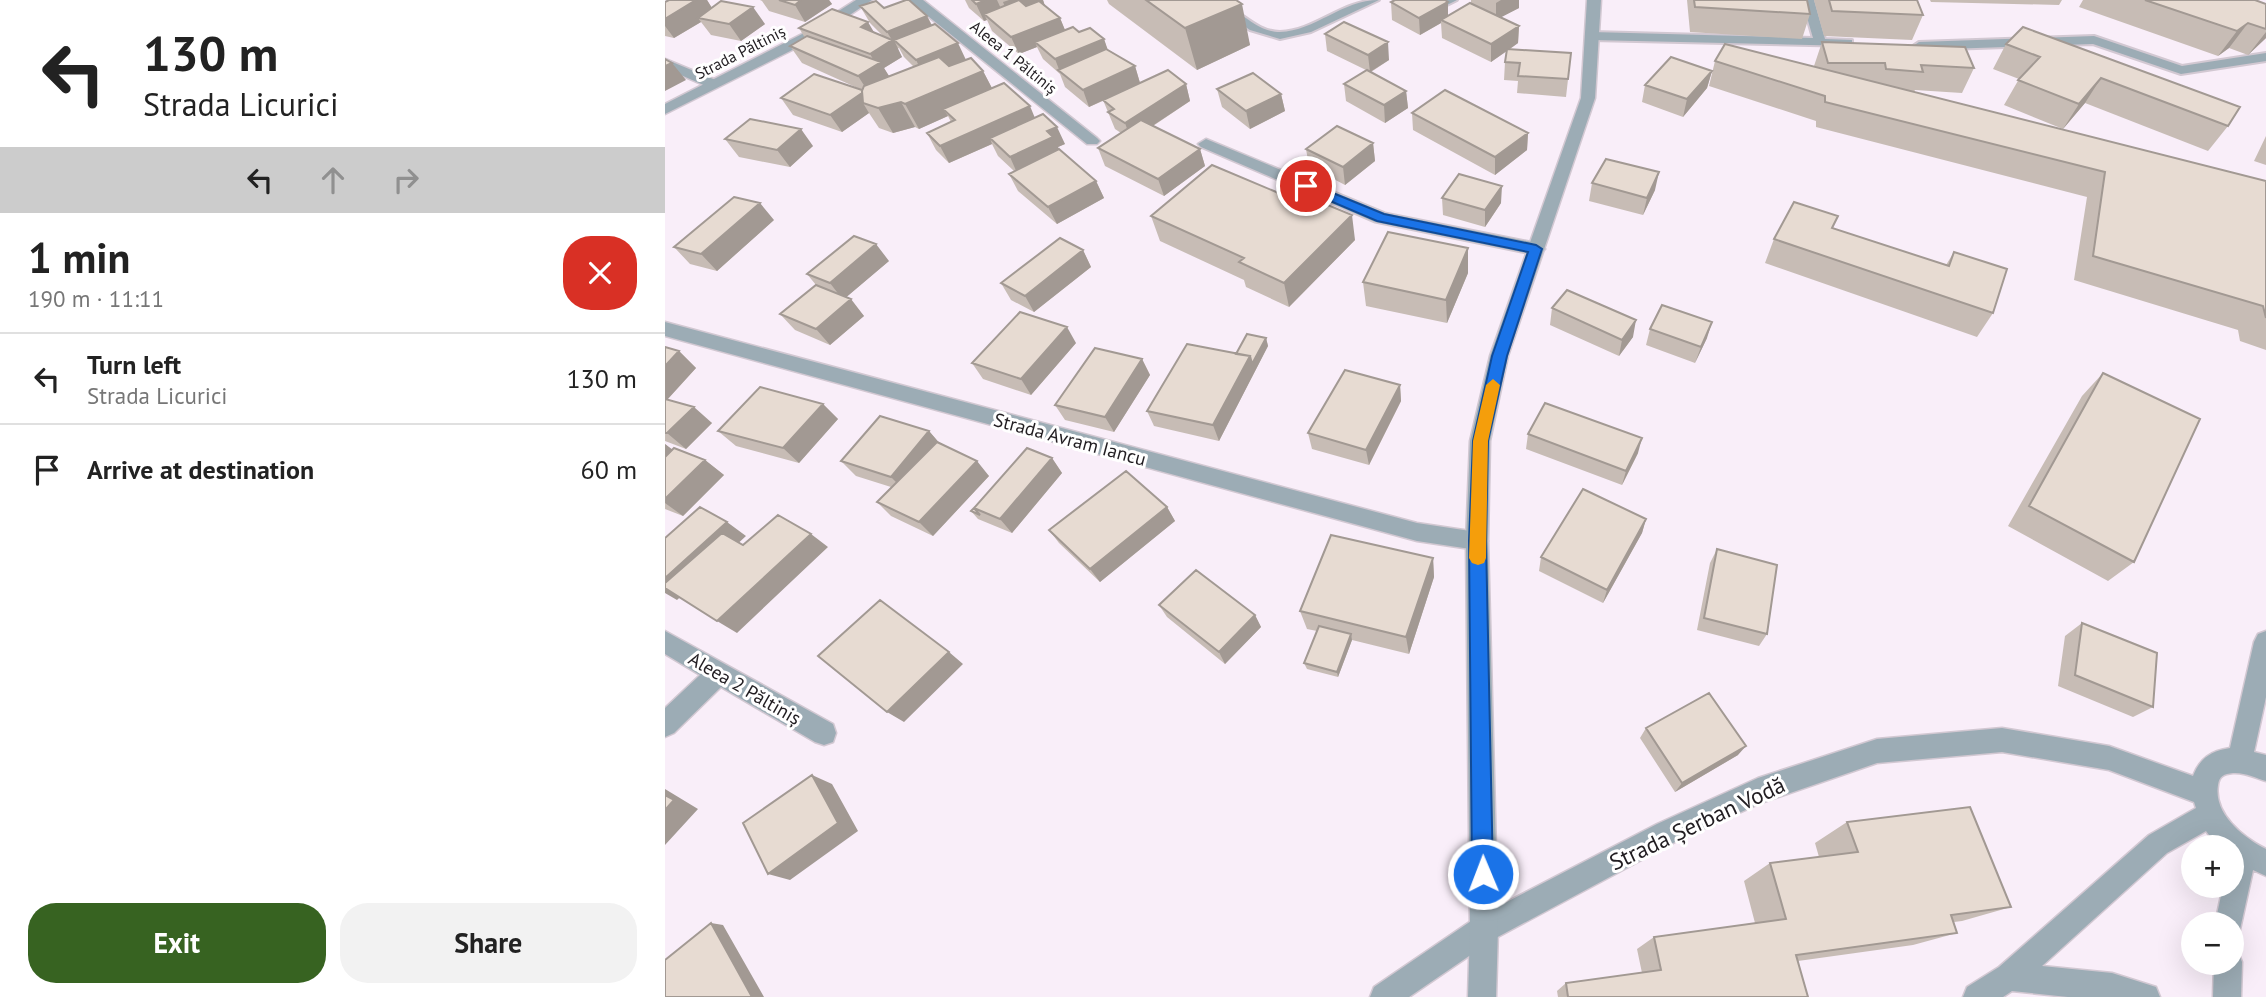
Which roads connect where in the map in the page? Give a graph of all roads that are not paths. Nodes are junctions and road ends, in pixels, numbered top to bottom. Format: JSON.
{"nodes":[{"id":1,"x":865,"y":0,"type":"edge"},
{"id":2,"x":915,"y":0,"type":"edge"},
{"id":3,"x":1212,"y":0,"type":"edge"},
{"id":4,"x":1373,"y":0,"type":"edge"},
{"id":5,"x":1436,"y":0,"type":"edge"},
{"id":6,"x":1451,"y":0,"type":"edge"},
{"id":7,"x":1594,"y":0,"type":"edge"},
{"id":8,"x":1808,"y":0,"type":"edge"},
{"id":9,"x":1592,"y":36,"type":"junction"},
{"id":10,"x":1820,"y":42,"type":"junction"},
{"id":11,"x":1859,"y":43,"type":"edge"},
{"id":12,"x":1910,"y":46,"type":"edge"},
{"id":13,"x":2266,"y":57,"type":"edge"},
{"id":14,"x":665,"y":63,"type":"edge"},
{"id":15,"x":713,"y":84,"type":"junction"},
{"id":16,"x":665,"y":110,"type":"edge"},
{"id":17,"x":1092,"y":141,"type":"dead end"},
{"id":18,"x":1206,"y":144,"type":"dead end"},
{"id":19,"x":1536,"y":249,"type":"junction"},
{"id":20,"x":665,"y":329,"type":"edge"},
{"id":21,"x":1477,"y":541,"type":"junction"},
{"id":22,"x":665,"y":642,"type":"edge"},
{"id":23,"x":2266,"y":642,"type":"edge"},
{"id":24,"x":719,"y":673,"type":"junction"},
{"id":25,"x":665,"y":725,"type":"edge"},
{"id":26,"x":824,"y":733,"type":"dead end"},
{"id":27,"x":2240,"y":760,"type":"junction"},
{"id":28,"x":2266,"y":768,"type":"edge"},
{"id":29,"x":2205,"y":803,"type":"junction"},
{"id":30,"x":2254,"y":858,"type":"edge"},
{"id":31,"x":2234,"y":912,"type":"edge"},
{"id":32,"x":1483,"y":929,"type":"junction"},
{"id":33,"x":2228,"y":975,"type":"edge"},
{"id":34,"x":2009,"y":977,"type":"junction"},
{"id":35,"x":1384,"y":997,"type":"edge"},
{"id":36,"x":1482,"y":997,"type":"edge"},
{"id":37,"x":1977,"y":997,"type":"edge"},
{"id":38,"x":2146,"y":997,"type":"edge"},
{"id":39,"x":2227,"y":997,"type":"edge"}],
"edges":[{"from":1,"to":15,"type":"street","name":"Strada Păltiniș"},
{"from":2,"to":17,"type":"street","name":"Aleea 1 Păltiniș"},
{"from":3,"to":4,"type":"lane"},
{"from":5,"to":6,"type":"lane"},
{"from":7,"to":9,"type":"street"},
{"from":8,"to":10,"type":"lane"},
{"from":9,"to":10,"type":"lane"},
{"from":9,"to":19,"type":"street"},
{"from":10,"to":11,"type":"lane"},
{"from":12,"to":13,"type":"lane"},
{"from":14,"to":15,"type":"street"},
{"from":15,"to":16,"type":"street","name":"Strada Păltiniș"},
{"from":18,"to":19,"type":"street"},
{"from":19,"to":21,"type":"street"},
{"from":20,"to":21,"type":"street","name":"Strada Avram Iancu"},
{"from":21,"to":32,"type":"street"},
{"from":22,"to":24,"type":"street","name":"Aleea 2 Păltiniș"},
{"from":23,"to":27,"type":"street"},
{"from":24,"to":25,"type":"street"},
{"from":24,"to":26,"type":"street","name":"Aleea 2 Păltiniș"},
{"from":27,"to":28,"type":"street"},
{"from":27,"to":29,"type":"street"},
{"from":29,"to":30,"type":"street"},
{"from":29,"to":32,"type":"street","name":"Strada Șerban Vodă"},
{"from":29,"to":34,"type":"street"},
{"from":30,"to":31,"type":"street"},
{"from":32,"to":35,"type":"street","name":"Strada Șerban Vodă"},
{"from":32,"to":36,"type":"street"},
{"from":33,"to":39,"type":"street"},
{"from":34,"to":37,"type":"street"},
{"from":34,"to":38,"type":"street"}]}
